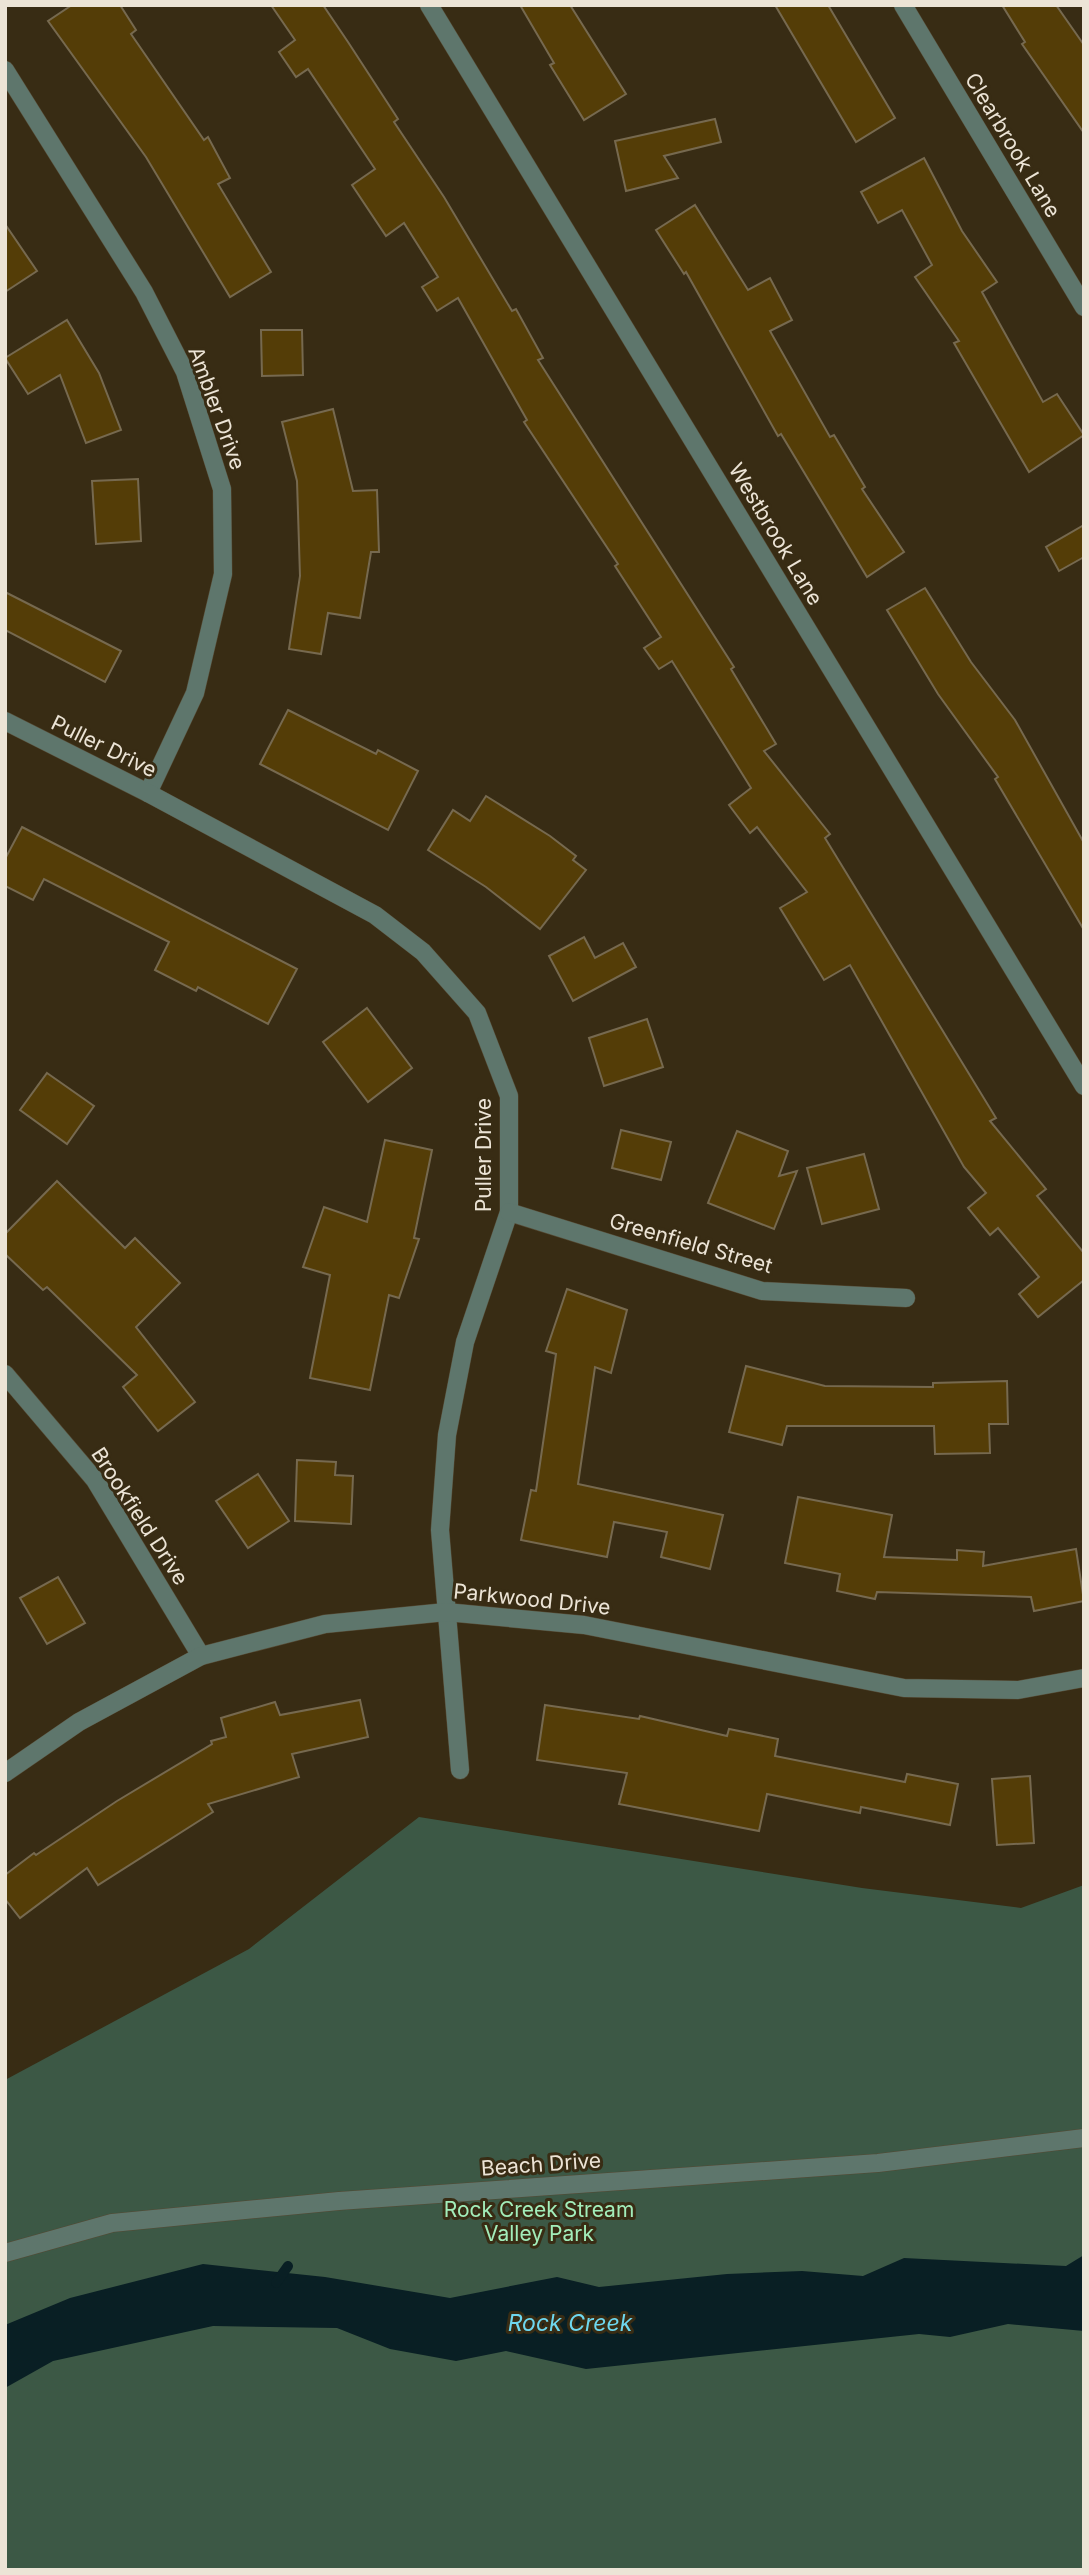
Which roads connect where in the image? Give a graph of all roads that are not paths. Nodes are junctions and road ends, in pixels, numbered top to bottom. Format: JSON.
{"nodes":[{"id":1,"x":429,"y":5,"type":"edge"},
{"id":2,"x":903,"y":5,"type":"edge"},
{"id":3,"x":5,"y":70,"type":"edge"},
{"id":4,"x":1084,"y":307,"type":"edge"},
{"id":5,"x":5,"y":721,"type":"edge"},
{"id":6,"x":148,"y":793,"type":"junction"},
{"id":7,"x":1084,"y":1086,"type":"edge"},
{"id":8,"x":509,"y":1212,"type":"junction"},
{"id":9,"x":906,"y":1298,"type":"dead end"},
{"id":10,"x":5,"y":1374,"type":"edge"},
{"id":11,"x":446,"y":1612,"type":"junction"},
{"id":12,"x":201,"y":1656,"type":"junction"},
{"id":13,"x":1084,"y":1678,"type":"edge"},
{"id":14,"x":460,"y":1770,"type":"dead end"},
{"id":15,"x":5,"y":1773,"type":"edge"},
{"id":16,"x":1084,"y":2138,"type":"edge"},
{"id":17,"x":5,"y":2253,"type":"edge"}],
"edges":[{"from":1,"to":7,"type":"street","name":"Westbrook Lane"},
{"from":2,"to":4,"type":"street","name":"Clearbrook Lane"},
{"from":3,"to":6,"type":"street","name":"Ambler Drive"},
{"from":5,"to":6,"type":"street","name":"Puller Drive"},
{"from":6,"to":8,"type":"street","name":"Puller Drive"},
{"from":8,"to":9,"type":"street","name":"Greenfield Street"},
{"from":8,"to":11,"type":"street","name":"Puller Drive"},
{"from":10,"to":12,"type":"street","name":"Brookfield Drive"},
{"from":11,"to":12,"type":"street","name":"Parkwood Drive"},
{"from":11,"to":13,"type":"street","name":"Parkwood Drive"},
{"from":11,"to":14,"type":"street","name":"Puller Drive"},
{"from":12,"to":15,"type":"street","name":"Parkwood Drive"},
{"from":16,"to":17,"type":"street","name":"Beach Drive"}]}
